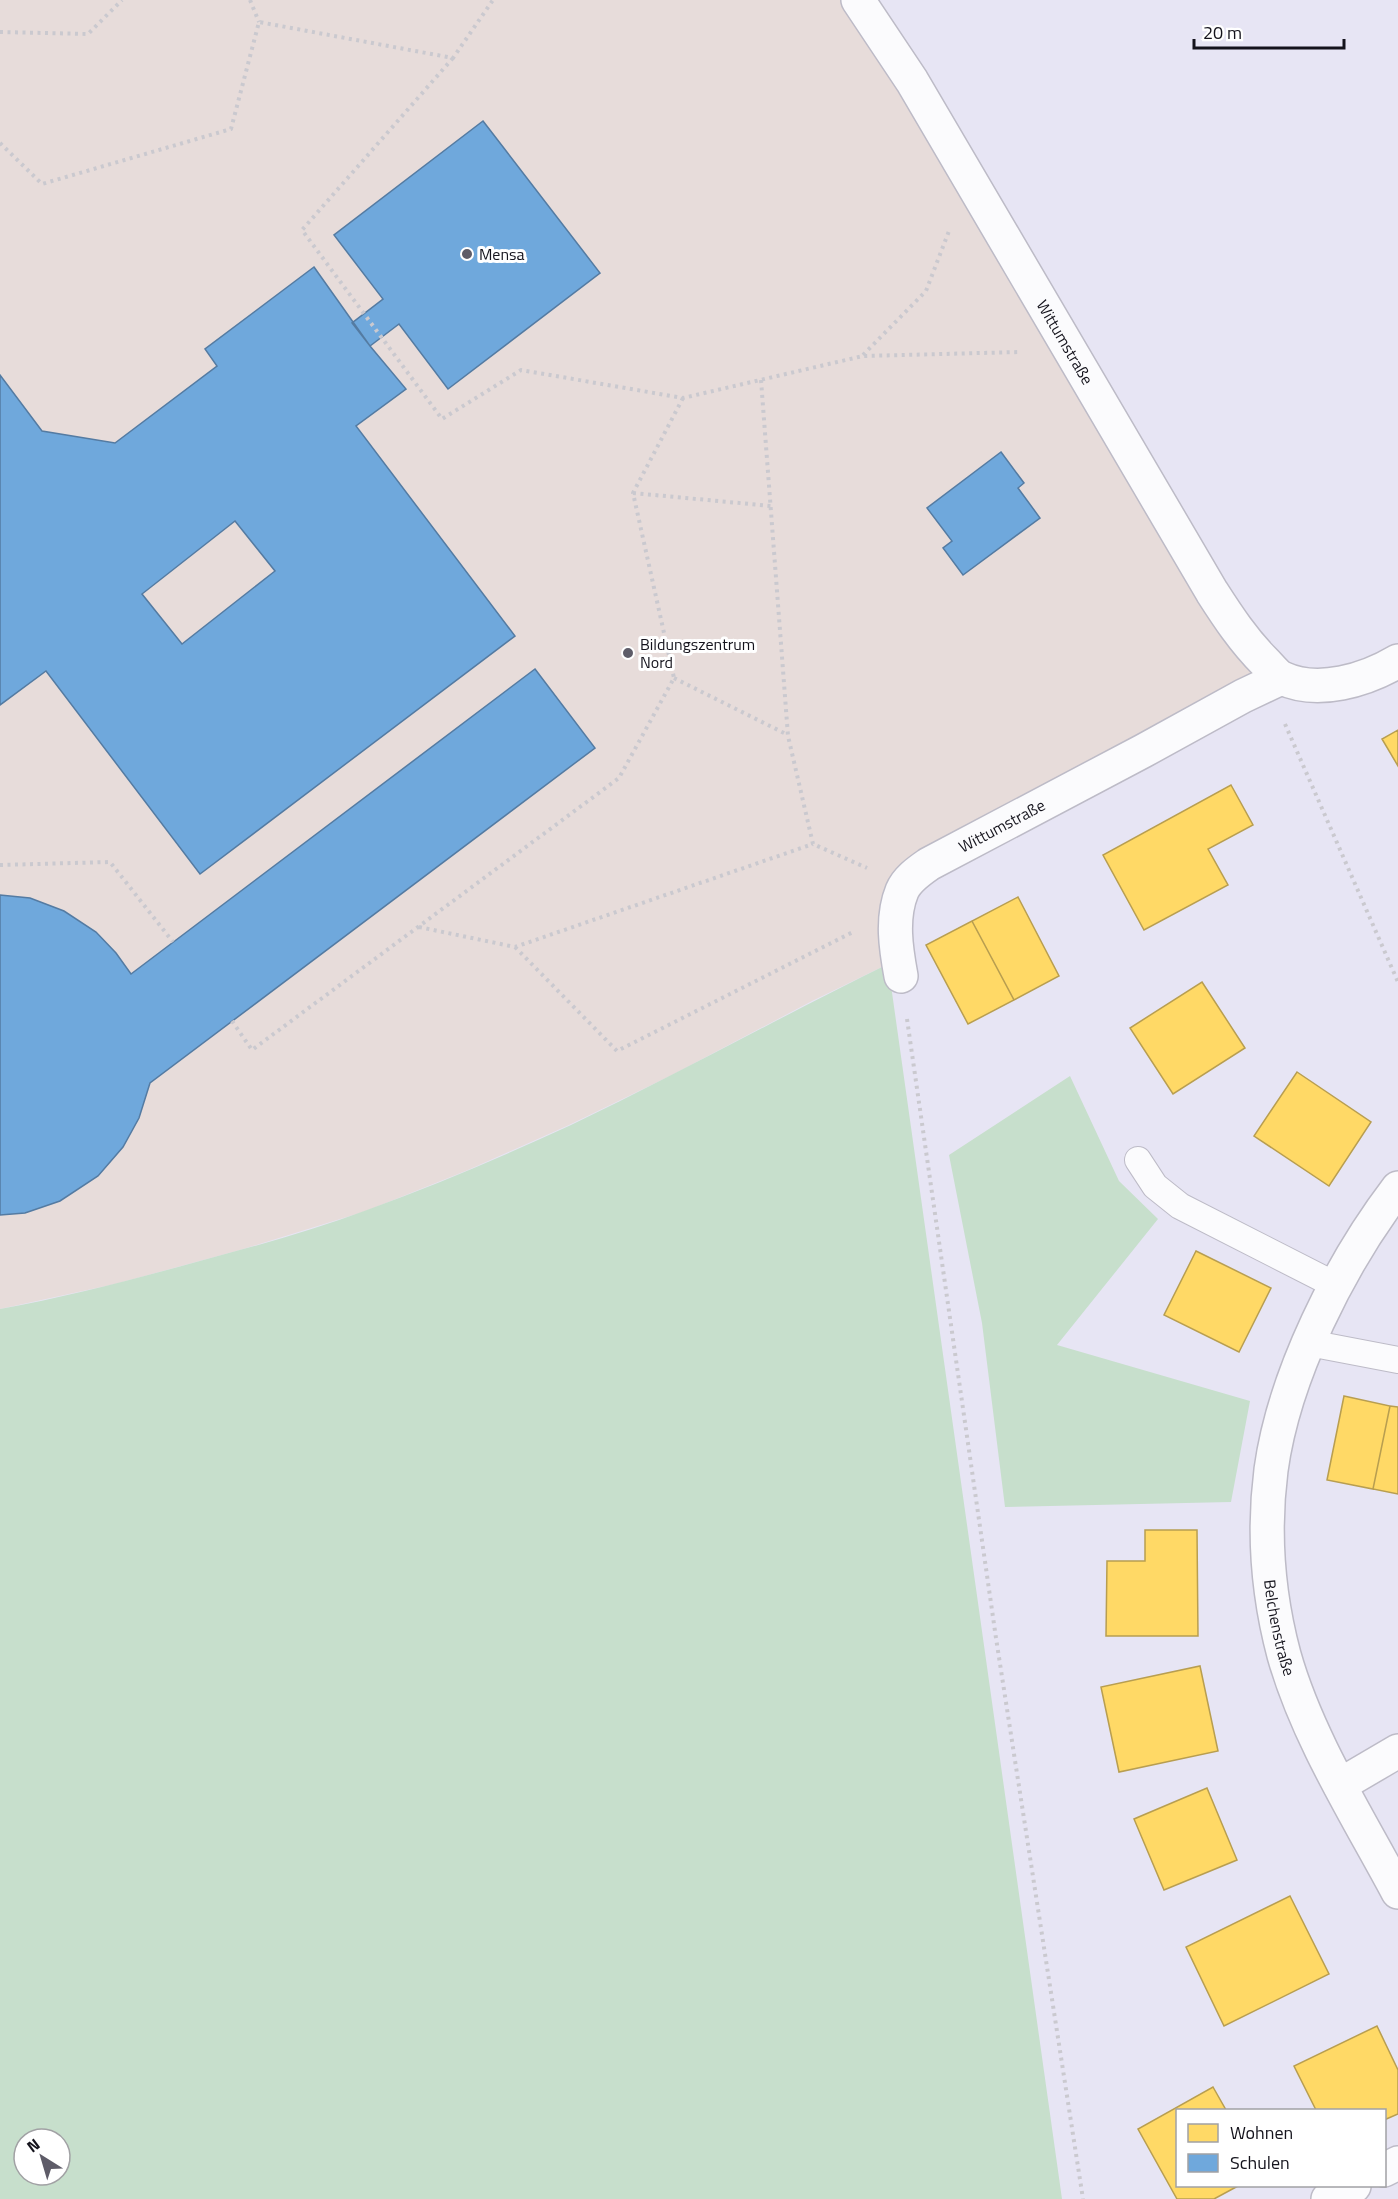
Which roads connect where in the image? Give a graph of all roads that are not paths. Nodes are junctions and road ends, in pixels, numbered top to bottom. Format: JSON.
{"nodes":[{"id":1,"x":858,"y":0,"type":"edge"},
{"id":2,"x":1398,"y":661,"type":"edge"},
{"id":3,"x":1281,"y":678,"type":"junction"},
{"id":4,"x":901,"y":976,"type":"road end"},
{"id":5,"x":1138,"y":1160,"type":"dead end"},
{"id":6,"x":1398,"y":1188,"type":"edge"},
{"id":7,"x":1335,"y":1285,"type":"junction"},
{"id":8,"x":1309,"y":1343,"type":"junction"},
{"id":9,"x":1398,"y":1360,"type":"edge"},
{"id":10,"x":1398,"y":1751,"type":"edge"},
{"id":11,"x":1340,"y":1785,"type":"junction"},
{"id":12,"x":1398,"y":1892,"type":"edge"},
{"id":13,"x":1352,"y":2187,"type":"edge"},
{"id":14,"x":1328,"y":2199,"type":"edge"}],
"edges":[{"from":1,"to":3,"type":"street","name":"Wittumstraße"},
{"from":2,"to":3,"type":"street"},
{"from":3,"to":4,"type":"street","name":"Wittumstraße"},
{"from":5,"to":7,"type":"lane"},
{"from":6,"to":7,"type":"street","name":"Belchenstraße"},
{"from":7,"to":8,"type":"street","name":"Belchenstraße"},
{"from":8,"to":9,"type":"lane"},
{"from":8,"to":11,"type":"street","name":"Belchenstraße"},
{"from":10,"to":11,"type":"street"},
{"from":11,"to":12,"type":"street","name":"Belchenstraße"},
{"from":13,"to":14,"type":"street"}]}
